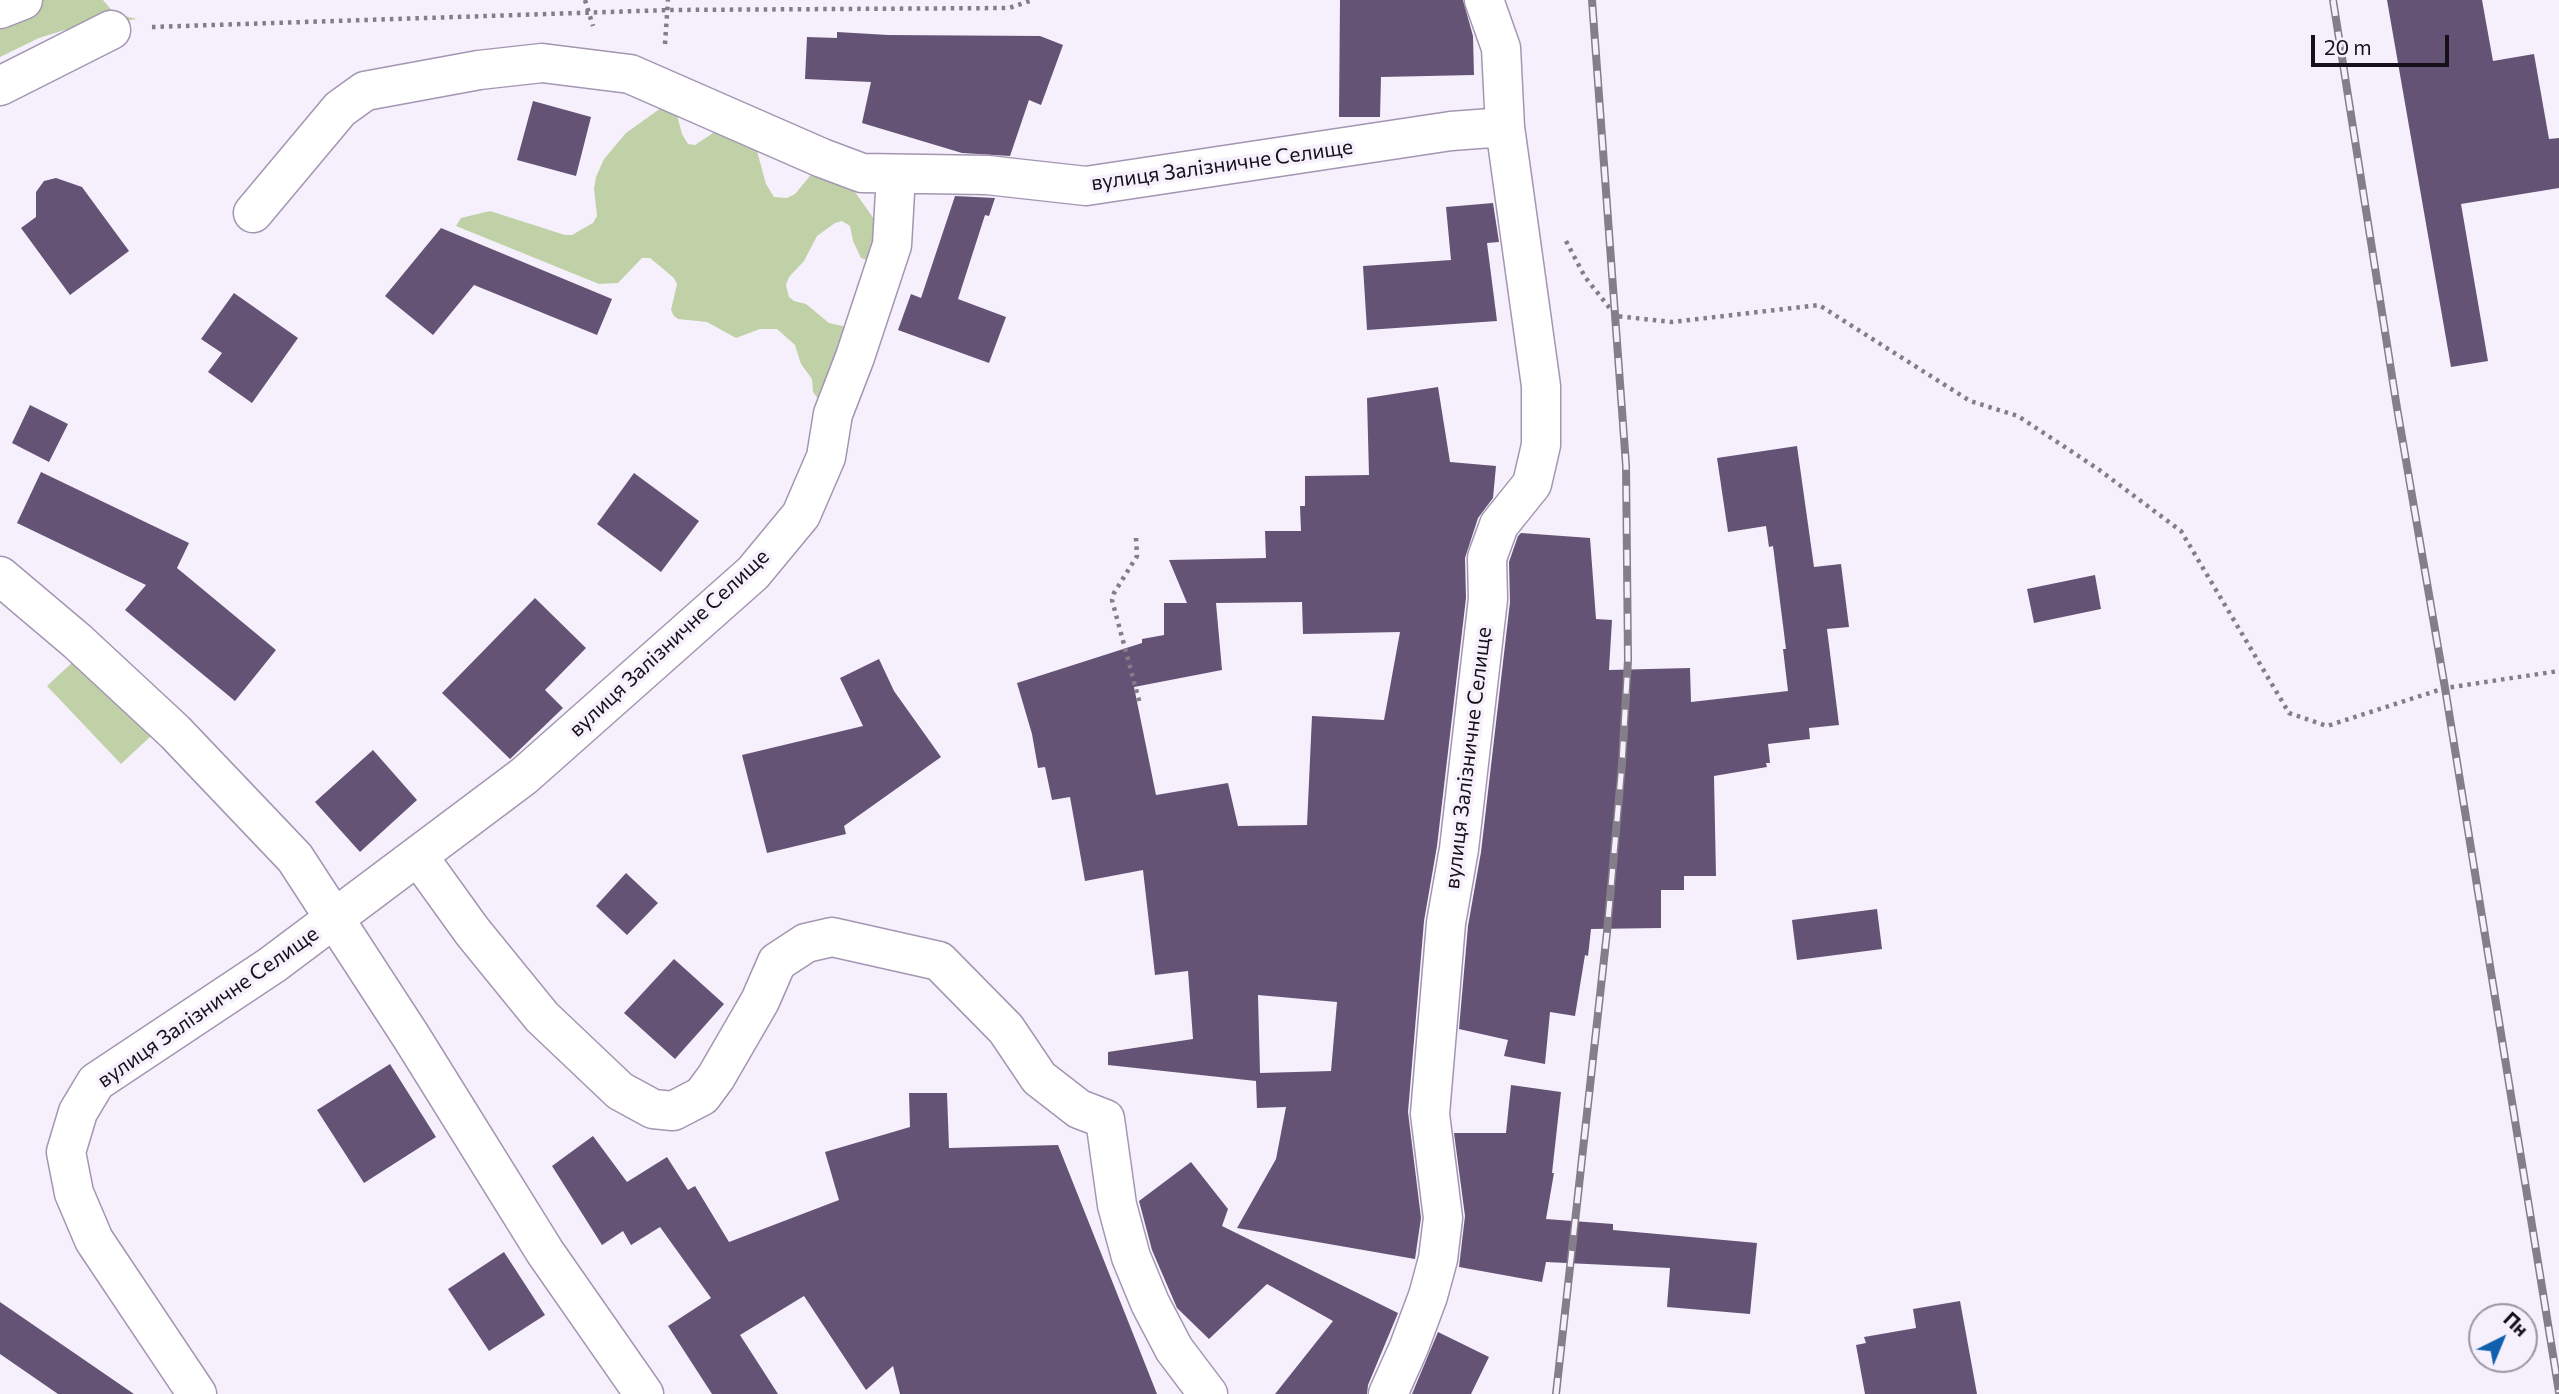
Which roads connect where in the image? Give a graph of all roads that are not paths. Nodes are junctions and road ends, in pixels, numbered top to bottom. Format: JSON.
{"nodes":[{"id":1,"x":23,"y":0,"type":"edge"},
{"id":2,"x":1484,"y":0,"type":"edge"},
{"id":3,"x":0,"y":9,"type":"edge"},
{"id":4,"x":111,"y":30,"type":"road end"},
{"id":5,"x":0,"y":86,"type":"edge"},
{"id":6,"x":1505,"y":127,"type":"junction"},
{"id":7,"x":896,"y":175,"type":"junction"},
{"id":8,"x":253,"y":213,"type":"dead end"},
{"id":9,"x":0,"y":576,"type":"edge"},
{"id":10,"x":418,"y":856,"type":"junction"},
{"id":11,"x":334,"y":919,"type":"junction"},
{"id":12,"x":197,"y":1394,"type":"edge"},
{"id":13,"x":644,"y":1394,"type":"edge"},
{"id":14,"x":1208,"y":1394,"type":"edge"},
{"id":15,"x":1388,"y":1394,"type":"edge"}],
"edges":[{"from":1,"to":3,"type":"street"},
{"from":2,"to":6,"type":"street","name":"вулиця Залізничне Селище"},
{"from":4,"to":5,"type":"street"},
{"from":6,"to":7,"type":"street","name":"вулиця Залізничне Селище"},
{"from":6,"to":15,"type":"street","name":"вулиця Залізничне Селище"},
{"from":7,"to":8,"type":"street","name":"вулиця Залізничне Селище"},
{"from":7,"to":10,"type":"street","name":"вулиця Залізничне Селище"},
{"from":9,"to":11,"type":"street","name":"вулиця Залізничне Селище"},
{"from":10,"to":11,"type":"street","name":"вулиця Залізничне Селище"},
{"from":10,"to":14,"type":"street"},
{"from":11,"to":12,"type":"street","name":"вулиця Залізничне Селище"},
{"from":11,"to":13,"type":"street","name":"вулиця Залізничне Селище"}]}
